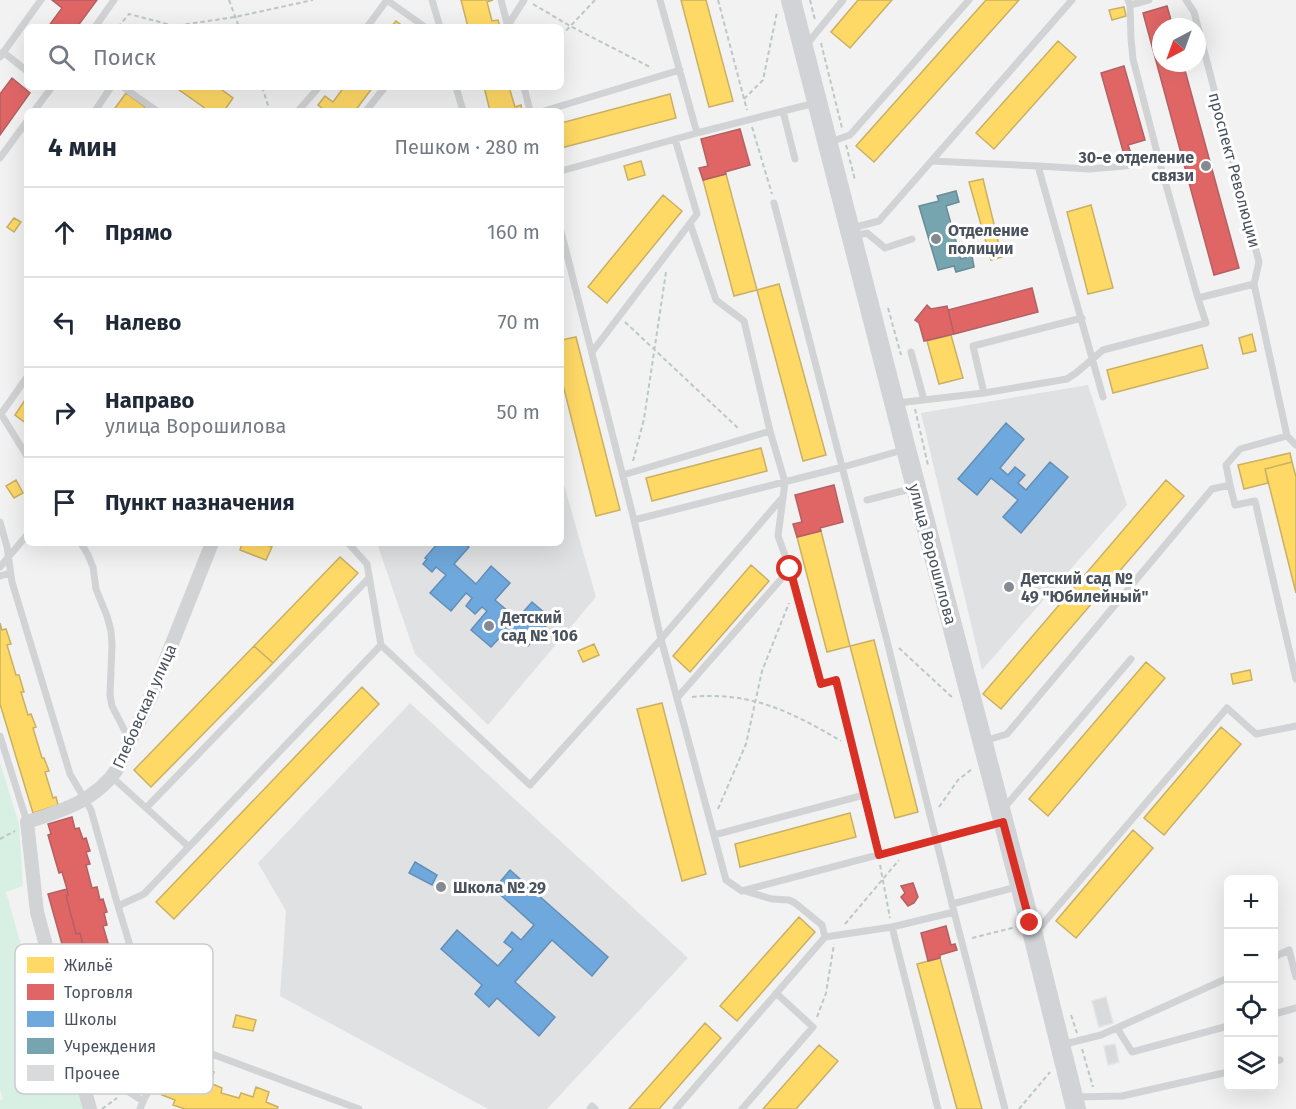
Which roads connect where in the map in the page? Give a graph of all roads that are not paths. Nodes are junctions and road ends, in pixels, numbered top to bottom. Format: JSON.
{"nodes":[{"id":1,"x":41,"y":0,"type":"edge"},
{"id":2,"x":114,"y":0,"type":"edge"},
{"id":3,"x":388,"y":0,"type":"edge"},
{"id":4,"x":432,"y":0,"type":"edge"},
{"id":5,"x":501,"y":0,"type":"edge"},
{"id":6,"x":525,"y":0,"type":"edge"},
{"id":7,"x":660,"y":0,"type":"edge"},
{"id":8,"x":843,"y":0,"type":"edge"},
{"id":9,"x":969,"y":0,"type":"edge"},
{"id":10,"x":1072,"y":0,"type":"edge"},
{"id":11,"x":1149,"y":0,"type":"edge"},
{"id":12,"x":1186,"y":0,"type":"edge"},
{"id":13,"x":1129,"y":2,"type":"edge"},
{"id":14,"x":784,"y":4,"type":"edge"},
{"id":15,"x":97,"y":24,"type":"edge"},
{"id":16,"x":369,"y":24,"type":"edge"},
{"id":17,"x":421,"y":24,"type":"edge"},
{"id":18,"x":439,"y":24,"type":"edge"},
{"id":19,"x":507,"y":24,"type":"edge"},
{"id":20,"x":509,"y":24,"type":"edge"},
{"id":21,"x":803,"y":48,"type":"junction"},
{"id":22,"x":2,"y":55,"type":"edge"},
{"id":23,"x":24,"y":69,"type":"edge"},
{"id":24,"x":680,"y":70,"type":"junction"},
{"id":25,"x":49,"y":90,"type":"edge"},
{"id":26,"x":109,"y":90,"type":"edge"},
{"id":27,"x":127,"y":90,"type":"edge"},
{"id":28,"x":316,"y":90,"type":"edge"},
{"id":29,"x":383,"y":90,"type":"edge"},
{"id":30,"x":457,"y":90,"type":"edge"},
{"id":31,"x":525,"y":90,"type":"edge"},
{"id":32,"x":817,"y":102,"type":"junction"},
{"id":33,"x":36,"y":108,"type":"edge"},
{"id":34,"x":97,"y":108,"type":"edge"},
{"id":35,"x":153,"y":108,"type":"edge"},
{"id":36,"x":301,"y":108,"type":"edge"},
{"id":37,"x":368,"y":108,"type":"edge"},
{"id":38,"x":462,"y":108,"type":"edge"},
{"id":39,"x":529,"y":108,"type":"edge"},
{"id":40,"x":554,"y":108,"type":"edge"},
{"id":41,"x":783,"y":111,"type":"junction"},
{"id":42,"x":24,"y":125,"type":"edge"},
{"id":43,"x":697,"y":132,"type":"junction"},
{"id":44,"x":675,"y":139,"type":"junction"},
{"id":45,"x":828,"y":143,"type":"junction"},
{"id":46,"x":0,"y":158,"type":"edge"},
{"id":47,"x":795,"y":159,"type":"dead end"},
{"id":48,"x":1159,"y":160,"type":"junction"},
{"id":49,"x":932,"y":161,"type":"junction"},
{"id":50,"x":1038,"y":166,"type":"junction"},
{"id":51,"x":564,"y":170,"type":"edge"},
{"id":52,"x":774,"y":203,"type":"road end"},
{"id":53,"x":690,"y":223,"type":"junction"},
{"id":54,"x":851,"y":233,"type":"junction"},
{"id":55,"x":912,"y":239,"type":"dead end"},
{"id":56,"x":564,"y":243,"type":"edge"},
{"id":57,"x":1254,"y":284,"type":"junction"},
{"id":58,"x":1198,"y":298,"type":"junction"},
{"id":59,"x":1082,"y":318,"type":"junction"},
{"id":60,"x":592,"y":352,"type":"junction"},
{"id":61,"x":911,"y":352,"type":"dead end"},
{"id":62,"x":1093,"y":358,"type":"junction"},
{"id":63,"x":24,"y":381,"type":"edge"},
{"id":64,"x":984,"y":393,"type":"junction"},
{"id":65,"x":1103,"y":397,"type":"dead end"},
{"id":66,"x":924,"y":399,"type":"junction"},
{"id":67,"x":895,"y":403,"type":"junction"},
{"id":68,"x":770,"y":431,"type":"junction"},
{"id":69,"x":1287,"y":436,"type":"junction"},
{"id":70,"x":1296,"y":446,"type":"edge"},
{"id":71,"x":906,"y":449,"type":"junction"},
{"id":72,"x":24,"y":451,"type":"edge"},
{"id":73,"x":843,"y":467,"type":"junction"},
{"id":74,"x":622,"y":475,"type":"junction"},
{"id":75,"x":785,"y":482,"type":"junction"},
{"id":76,"x":1230,"y":485,"type":"junction"},
{"id":77,"x":916,"y":488,"type":"junction"},
{"id":78,"x":783,"y":497,"type":"junction"},
{"id":79,"x":867,"y":500,"type":"dead end"},
{"id":80,"x":634,"y":520,"type":"junction"},
{"id":81,"x":0,"y":522,"type":"edge"},
{"id":82,"x":24,"y":538,"type":"edge"},
{"id":83,"x":82,"y":546,"type":"edge"},
{"id":84,"x":211,"y":546,"type":"edge"},
{"id":85,"x":351,"y":546,"type":"edge"},
{"id":86,"x":9,"y":556,"type":"junction"},
{"id":87,"x":0,"y":567,"type":"edge"},
{"id":88,"x":790,"y":569,"type":"junction"},
{"id":89,"x":10,"y":573,"type":"junction"},
{"id":90,"x":0,"y":576,"type":"edge"},
{"id":91,"x":369,"y":578,"type":"junction"},
{"id":92,"x":661,"y":639,"type":"junction"},
{"id":93,"x":381,"y":645,"type":"junction"},
{"id":94,"x":1131,"y":659,"type":"dead end"},
{"id":95,"x":1296,"y":679,"type":"edge"},
{"id":96,"x":677,"y":698,"type":"junction"},
{"id":97,"x":1296,"y":726,"type":"edge"},
{"id":98,"x":0,"y":736,"type":"edge"},
{"id":99,"x":130,"y":741,"type":"junction"},
{"id":100,"x":982,"y":742,"type":"junction"},
{"id":101,"x":112,"y":777,"type":"junction"},
{"id":102,"x":864,"y":795,"type":"junction"},
{"id":103,"x":85,"y":800,"type":"junction"},
{"id":104,"x":146,"y":808,"type":"junction"},
{"id":105,"x":1001,"y":817,"type":"junction"},
{"id":106,"x":27,"y":822,"type":"junction"},
{"id":107,"x":714,"y":835,"type":"junction"},
{"id":108,"x":936,"y":839,"type":"junction"},
{"id":109,"x":189,"y":847,"type":"junction"},
{"id":110,"x":879,"y":855,"type":"junction"},
{"id":111,"x":1020,"y":886,"type":"junction"},
{"id":112,"x":742,"y":891,"type":"junction"},
{"id":113,"x":118,"y":906,"type":"junction"},
{"id":114,"x":953,"y":908,"type":"junction"},
{"id":115,"x":892,"y":927,"type":"junction"},
{"id":116,"x":1032,"y":929,"type":"junction"},
{"id":117,"x":825,"y":937,"type":"junction"},
{"id":118,"x":46,"y":944,"type":"edge"},
{"id":119,"x":130,"y":944,"type":"edge"},
{"id":120,"x":1278,"y":955,"type":"edge"},
{"id":121,"x":1296,"y":976,"type":"edge"},
{"id":122,"x":1224,"y":980,"type":"edge"},
{"id":123,"x":776,"y":993,"type":"junction"},
{"id":124,"x":1296,"y":1008,"type":"edge"},
{"id":125,"x":1278,"y":1013,"type":"edge"},
{"id":126,"x":1224,"y":1027,"type":"edge"},
{"id":127,"x":1117,"y":1028,"type":"junction"},
{"id":128,"x":1061,"y":1051,"type":"junction"},
{"id":129,"x":213,"y":1054,"type":"edge"},
{"id":130,"x":1224,"y":1073,"type":"edge"},
{"id":131,"x":86,"y":1094,"type":"edge"},
{"id":132,"x":132,"y":1094,"type":"edge"},
{"id":133,"x":147,"y":1094,"type":"edge"},
{"id":134,"x":143,"y":1101,"type":"junction"},
{"id":135,"x":1074,"y":1103,"type":"edge"},
{"id":136,"x":90,"y":1109,"type":"edge"},
{"id":137,"x":140,"y":1109,"type":"edge"},
{"id":138,"x":359,"y":1109,"type":"edge"},
{"id":139,"x":590,"y":1109,"type":"edge"},
{"id":140,"x":596,"y":1109,"type":"edge"},
{"id":141,"x":675,"y":1109,"type":"edge"},
{"id":142,"x":742,"y":1109,"type":"edge"},
{"id":143,"x":938,"y":1109,"type":"edge"},
{"id":144,"x":1005,"y":1109,"type":"edge"}],
"edges":[{"from":1,"to":22,"type":"lane"},
{"from":2,"to":15,"type":"lane"},
{"from":3,"to":16,"type":"lane"},
{"from":3,"to":17,"type":"lane"},
{"from":4,"to":18,"type":"lane"},
{"from":5,"to":19,"type":"lane"},
{"from":6,"to":20,"type":"lane"},
{"from":7,"to":24,"type":"lane"},
{"from":8,"to":21,"type":"lane"},
{"from":9,"to":45,"type":"lane"},
{"from":10,"to":49,"type":"lane"},
{"from":11,"to":13,"type":"lane"},
{"from":12,"to":57,"type":"lane","name":"проспект Революции"},
{"from":13,"to":48,"type":"lane"},
{"from":14,"to":21,"type":"main road","name":"улица Ворошилова"},
{"from":21,"to":32,"type":"main road","name":"улица Ворошилова"},
{"from":22,"to":23,"type":"lane"},
{"from":24,"to":40,"type":"lane"},
{"from":24,"to":43,"type":"lane"},
{"from":25,"to":33,"type":"lane"},
{"from":26,"to":34,"type":"lane"},
{"from":27,"to":35,"type":"lane"},
{"from":28,"to":36,"type":"lane"},
{"from":29,"to":37,"type":"lane"},
{"from":30,"to":38,"type":"lane"},
{"from":31,"to":39,"type":"lane"},
{"from":32,"to":41,"type":"lane"},
{"from":32,"to":45,"type":"main road","name":"улица Ворошилова"},
{"from":41,"to":43,"type":"lane"},
{"from":41,"to":47,"type":"lane"},
{"from":42,"to":46,"type":"lane"},
{"from":43,"to":44,"type":"lane"},
{"from":44,"to":51,"type":"lane"},
{"from":44,"to":53,"type":"lane"},
{"from":45,"to":54,"type":"main road","name":"улица Ворошилова"},
{"from":48,"to":50,"type":"lane"},
{"from":48,"to":58,"type":"lane"},
{"from":49,"to":50,"type":"lane"},
{"from":49,"to":54,"type":"lane"},
{"from":50,"to":59,"type":"lane"},
{"from":52,"to":73,"type":"lane"},
{"from":53,"to":60,"type":"lane"},
{"from":53,"to":68,"type":"lane"},
{"from":54,"to":55,"type":"lane"},
{"from":54,"to":67,"type":"main road","name":"улица Ворошилова"},
{"from":56,"to":60,"type":"lane"},
{"from":57,"to":58,"type":"lane"},
{"from":57,"to":69,"type":"lane","name":"проспект Революции"},
{"from":58,"to":62,"type":"lane"},
{"from":59,"to":62,"type":"lane"},
{"from":59,"to":64,"type":"lane"},
{"from":60,"to":74,"type":"lane"},
{"from":61,"to":66,"type":"lane"},
{"from":62,"to":64,"type":"lane"},
{"from":62,"to":65,"type":"lane"},
{"from":63,"to":72,"type":"lane"},
{"from":64,"to":66,"type":"lane"},
{"from":66,"to":67,"type":"lane"},
{"from":67,"to":71,"type":"main road","name":"улица Ворошилова"},
{"from":68,"to":74,"type":"lane"},
{"from":68,"to":75,"type":"lane"},
{"from":69,"to":70,"type":"lane","name":"проспект Революции"},
{"from":69,"to":76,"type":"lane"},
{"from":71,"to":73,"type":"lane"},
{"from":71,"to":77,"type":"main road","name":"улица Ворошилова"},
{"from":73,"to":75,"type":"lane"},
{"from":73,"to":108,"type":"lane"},
{"from":74,"to":80,"type":"lane"},
{"from":75,"to":78,"type":"lane"},
{"from":75,"to":80,"type":"lane"},
{"from":76,"to":95,"type":"lane"},
{"from":76,"to":100,"type":"lane"},
{"from":77,"to":79,"type":"lane"},
{"from":77,"to":100,"type":"main road","name":"улица Ворошилова"},
{"from":78,"to":88,"type":"lane"},
{"from":78,"to":92,"type":"lane"},
{"from":80,"to":92,"type":"lane"},
{"from":81,"to":86,"type":"lane"},
{"from":82,"to":86,"type":"lane"},
{"from":83,"to":99,"type":"lane"},
{"from":84,"to":99,"type":"street","name":"Глебовская улица"},
{"from":85,"to":91,"type":"lane"},
{"from":86,"to":87,"type":"lane"},
{"from":86,"to":89,"type":"lane"},
{"from":88,"to":96,"type":"lane"},
{"from":88,"to":102,"type":"lane"},
{"from":89,"to":90,"type":"lane"},
{"from":89,"to":103,"type":"lane"},
{"from":91,"to":93,"type":"lane"},
{"from":91,"to":104,"type":"lane"},
{"from":92,"to":93,"type":"lane"},
{"from":92,"to":96,"type":"lane"},
{"from":93,"to":109,"type":"lane"},
{"from":94,"to":105,"type":"lane"},
{"from":96,"to":107,"type":"lane"},
{"from":97,"to":116,"type":"lane"},
{"from":98,"to":106,"type":"lane"},
{"from":99,"to":101,"type":"street","name":"Глебовская улица"},
{"from":100,"to":105,"type":"main road","name":"улица Ворошилова"},
{"from":101,"to":103,"type":"street","name":"Глебовская улица"},
{"from":101,"to":104,"type":"lane"},
{"from":102,"to":107,"type":"lane"},
{"from":102,"to":110,"type":"lane"},
{"from":103,"to":106,"type":"street","name":"Глебовская улица"},
{"from":103,"to":113,"type":"lane"},
{"from":104,"to":109,"type":"lane"},
{"from":105,"to":108,"type":"lane"},
{"from":105,"to":111,"type":"main road","name":"улица Ворошилова"},
{"from":106,"to":118,"type":"street"},
{"from":107,"to":112,"type":"lane"},
{"from":108,"to":110,"type":"lane"},
{"from":108,"to":114,"type":"lane"},
{"from":109,"to":113,"type":"lane"},
{"from":110,"to":112,"type":"lane"},
{"from":111,"to":114,"type":"lane"},
{"from":111,"to":116,"type":"main road","name":"улица Ворошилова"},
{"from":112,"to":117,"type":"lane"},
{"from":113,"to":119,"type":"lane"},
{"from":114,"to":115,"type":"lane"},
{"from":114,"to":144,"type":"lane"},
{"from":115,"to":117,"type":"lane"},
{"from":115,"to":143,"type":"lane"},
{"from":116,"to":128,"type":"main road","name":"улица Ворошилова"},
{"from":117,"to":123,"type":"lane"},
{"from":120,"to":121,"type":"lane"},
{"from":122,"to":127,"type":"lane"},
{"from":123,"to":141,"type":"lane"},
{"from":123,"to":142,"type":"lane"},
{"from":124,"to":125,"type":"lane"},
{"from":126,"to":127,"type":"lane"},
{"from":127,"to":128,"type":"lane"},
{"from":128,"to":135,"type":"main road","name":"улица Ворошилова"},
{"from":129,"to":138,"type":"lane"},
{"from":130,"to":135,"type":"lane"},
{"from":131,"to":136,"type":"street"},
{"from":132,"to":134,"type":"lane"},
{"from":133,"to":134,"type":"lane"},
{"from":134,"to":137,"type":"lane"},
{"from":139,"to":140,"type":"lane"}]}
